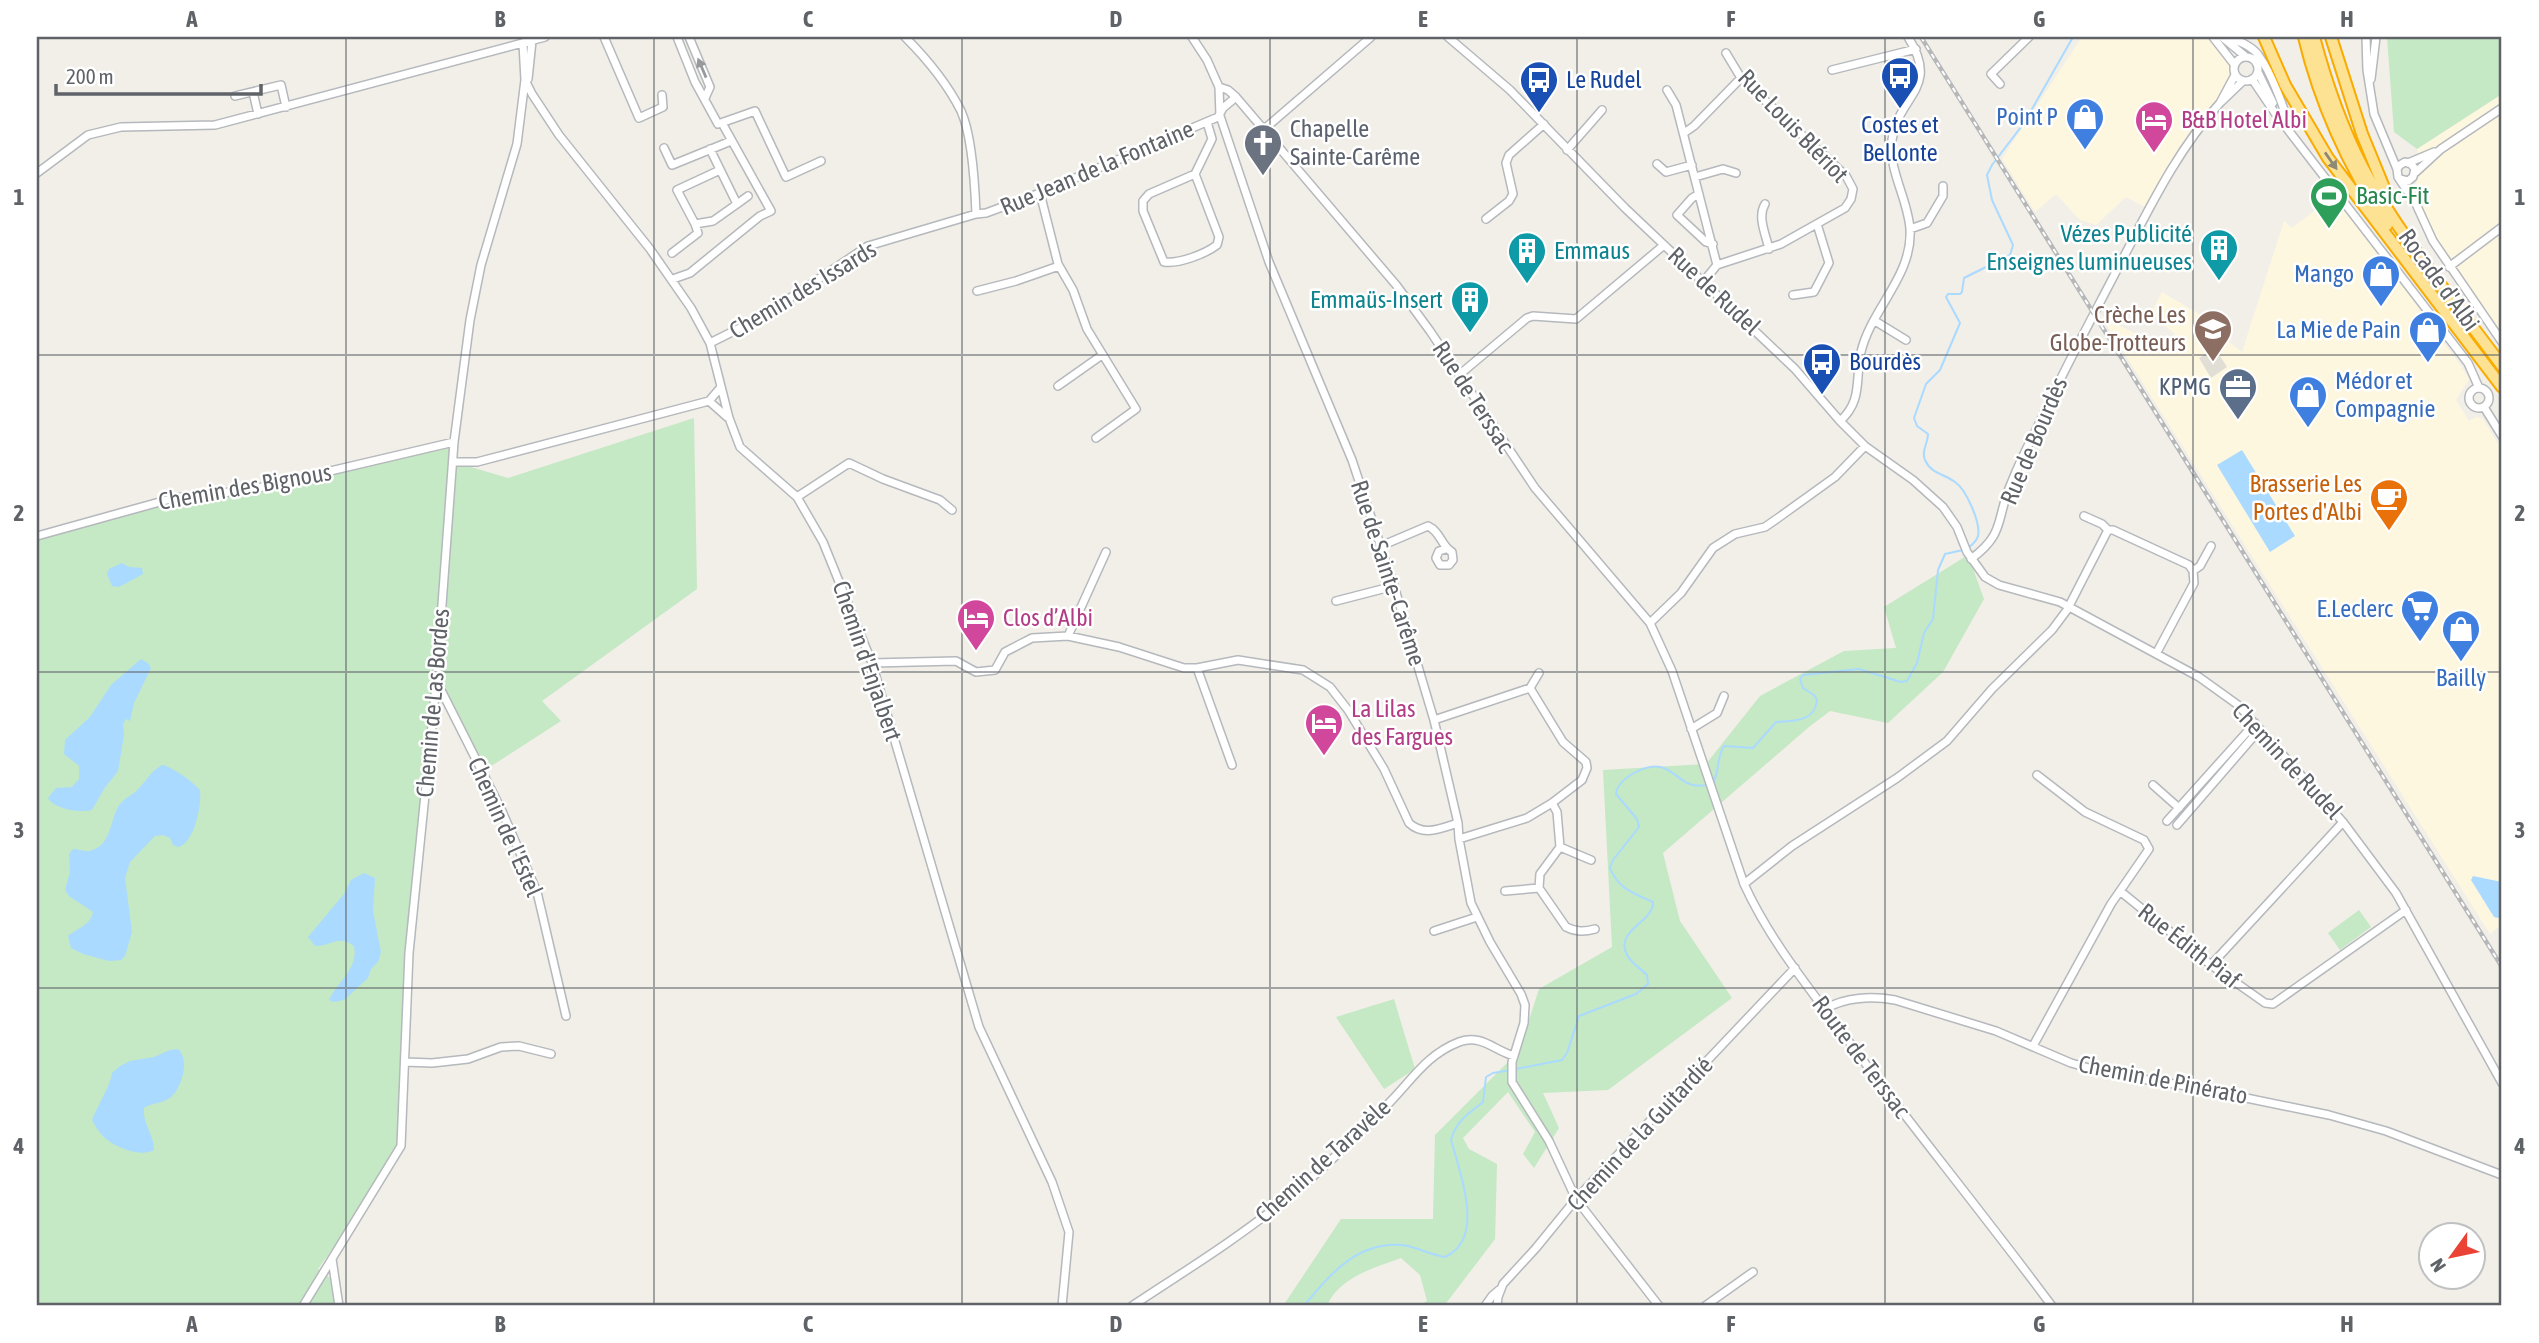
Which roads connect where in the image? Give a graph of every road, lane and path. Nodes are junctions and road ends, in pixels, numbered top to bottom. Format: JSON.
{"nodes":[{"id":1,"x":545,"y":37,"type":"edge"},
{"id":2,"x":604,"y":37,"type":"edge"},
{"id":3,"x":677,"y":37,"type":"edge"},
{"id":4,"x":688,"y":37,"type":"edge"},
{"id":5,"x":905,"y":37,"type":"edge"},
{"id":6,"x":1192,"y":37,"type":"edge"},
{"id":7,"x":1371,"y":37,"type":"edge"},
{"id":8,"x":1448,"y":37,"type":"edge"},
{"id":9,"x":1908,"y":37,"type":"edge"},
{"id":10,"x":2029,"y":37,"type":"edge"},
{"id":11,"x":2213,"y":37,"type":"edge"},
{"id":12,"x":2224,"y":37,"type":"edge"},
{"id":13,"x":2264,"y":37,"type":"edge"},
{"id":14,"x":2304,"y":37,"type":"edge"},
{"id":15,"x":2314,"y":37,"type":"edge"},
{"id":16,"x":2332,"y":37,"type":"edge"},
{"id":17,"x":2366,"y":37,"type":"edge"},
{"id":18,"x":2375,"y":37,"type":"edge"},
{"id":19,"x":533,"y":41,"type":"junction"},
{"id":20,"x":523,"y":44,"type":"junction"},
{"id":21,"x":1916,"y":49,"type":"junction"},
{"id":22,"x":1726,"y":53,"type":"dead end"},
{"id":23,"x":2245,"y":56,"type":"junction"},
{"id":24,"x":2234,"y":64,"type":"junction"},
{"id":25,"x":1832,"y":71,"type":"dead end"},
{"id":26,"x":2258,"y":72,"type":"junction"},
{"id":27,"x":2235,"y":75,"type":"junction"},
{"id":28,"x":1741,"y":78,"type":"junction"},
{"id":29,"x":2252,"y":79,"type":"junction"},
{"id":30,"x":2244,"y":80,"type":"junction"},
{"id":31,"x":526,"y":82,"type":"junction"},
{"id":32,"x":2000,"y":84,"type":"dead end"},
{"id":33,"x":1219,"y":87,"type":"junction"},
{"id":34,"x":1667,"y":90,"type":"dead end"},
{"id":35,"x":2370,"y":90,"type":"junction"},
{"id":36,"x":253,"y":92,"type":"junction"},
{"id":37,"x":662,"y":95,"type":"dead end"},
{"id":38,"x":235,"y":96,"type":"dead end"},
{"id":39,"x":1236,"y":97,"type":"junction"},
{"id":40,"x":705,"y":98,"type":"junction"},
{"id":41,"x":2220,"y":103,"type":"junction"},
{"id":42,"x":286,"y":107,"type":"junction"},
{"id":43,"x":2502,"y":108,"type":"edge"},
{"id":44,"x":1602,"y":110,"type":"dead end"},
{"id":45,"x":258,"y":114,"type":"junction"},
{"id":46,"x":1220,"y":116,"type":"junction"},
{"id":47,"x":2278,"y":116,"type":"junction"},
{"id":48,"x":1207,"y":122,"type":"junction"},
{"id":49,"x":722,"y":123,"type":"junction"},
{"id":50,"x":1544,"y":124,"type":"junction"},
{"id":51,"x":1262,"y":131,"type":"junction"},
{"id":52,"x":1684,"y":133,"type":"junction"},
{"id":53,"x":2291,"y":133,"type":"junction"},
{"id":54,"x":2381,"y":134,"type":"junction"},
{"id":55,"x":731,"y":141,"type":"junction"},
{"id":56,"x":664,"y":148,"type":"dead end"},
{"id":57,"x":710,"y":149,"type":"junction"},
{"id":58,"x":2441,"y":149,"type":"junction"},
{"id":59,"x":1567,"y":150,"type":"junction"},
{"id":60,"x":821,"y":161,"type":"dead end"},
{"id":61,"x":2407,"y":162,"type":"junction"},
{"id":62,"x":1657,"y":164,"type":"dead end"},
{"id":63,"x":1692,"y":165,"type":"junction"},
{"id":64,"x":2397,"y":169,"type":"junction"},
{"id":65,"x":720,"y":170,"type":"junction"},
{"id":66,"x":37,"y":173,"type":"edge"},
{"id":67,"x":1736,"y":173,"type":"dead end"},
{"id":68,"x":1195,"y":174,"type":"junction"},
{"id":69,"x":2414,"y":175,"type":"junction"},
{"id":70,"x":1695,"y":177,"type":"junction"},
{"id":71,"x":2401,"y":179,"type":"junction"},
{"id":72,"x":1943,"y":186,"type":"dead end"},
{"id":73,"x":1040,"y":192,"type":"junction"},
{"id":74,"x":1699,"y":194,"type":"junction"},
{"id":75,"x":748,"y":196,"type":"dead end"},
{"id":76,"x":737,"y":204,"type":"junction"},
{"id":77,"x":1765,"y":204,"type":"dead end"},
{"id":78,"x":2416,"y":204,"type":"junction"},
{"id":79,"x":976,"y":214,"type":"junction"},
{"id":80,"x":1486,"y":219,"type":"dead end"},
{"id":81,"x":695,"y":224,"type":"junction"},
{"id":82,"x":1817,"y":224,"type":"junction"},
{"id":83,"x":2502,"y":227,"type":"edge"},
{"id":84,"x":1910,"y":229,"type":"junction"},
{"id":85,"x":1713,"y":244,"type":"junction"},
{"id":86,"x":1664,"y":245,"type":"junction"},
{"id":87,"x":1769,"y":249,"type":"junction"},
{"id":88,"x":672,"y":253,"type":"dead end"},
{"id":89,"x":1717,"y":265,"type":"junction"},
{"id":90,"x":1059,"y":266,"type":"junction"},
{"id":91,"x":2449,"y":267,"type":"junction"},
{"id":92,"x":673,"y":279,"type":"junction"},
{"id":93,"x":2437,"y":279,"type":"junction"},
{"id":94,"x":1703,"y":282,"type":"junction"},
{"id":95,"x":977,"y":290,"type":"dead end"},
{"id":96,"x":1793,"y":295,"type":"dead end"},
{"id":97,"x":1875,"y":321,"type":"junction"},
{"id":98,"x":1906,"y":340,"type":"dead end"},
{"id":99,"x":2502,"y":342,"type":"edge"},
{"id":100,"x":710,"y":343,"type":"junction"},
{"id":101,"x":1102,"y":355,"type":"junction"},
{"id":102,"x":2502,"y":366,"type":"edge"},
{"id":103,"x":1459,"y":375,"type":"junction"},
{"id":104,"x":1058,"y":386,"type":"dead end"},
{"id":105,"x":2502,"y":386,"type":"edge"},
{"id":106,"x":721,"y":387,"type":"junction"},
{"id":107,"x":2479,"y":388,"type":"junction"},
{"id":108,"x":709,"y":401,"type":"junction"},
{"id":109,"x":2484,"y":407,"type":"junction"},
{"id":110,"x":729,"y":418,"type":"junction"},
{"id":111,"x":1840,"y":421,"type":"junction"},
{"id":112,"x":2502,"y":436,"type":"edge"},
{"id":113,"x":1096,"y":438,"type":"dead end"},
{"id":114,"x":454,"y":442,"type":"junction"},
{"id":115,"x":1865,"y":446,"type":"junction"},
{"id":116,"x":454,"y":462,"type":"junction"},
{"id":117,"x":797,"y":497,"type":"junction"},
{"id":118,"x":952,"y":510,"type":"dead end"},
{"id":119,"x":2084,"y":516,"type":"dead end"},
{"id":120,"x":2108,"y":530,"type":"junction"},
{"id":121,"x":37,"y":536,"type":"edge"},
{"id":122,"x":1381,"y":546,"type":"junction"},
{"id":123,"x":2211,"y":546,"type":"dead end"},
{"id":124,"x":1446,"y":549,"type":"dead end"},
{"id":125,"x":1106,"y":552,"type":"dead end"},
{"id":126,"x":1967,"y":552,"type":"junction"},
{"id":127,"x":2193,"y":571,"type":"junction"},
{"id":128,"x":1394,"y":586,"type":"junction"},
{"id":129,"x":1336,"y":601,"type":"dead end"},
{"id":130,"x":2070,"y":608,"type":"junction"},
{"id":131,"x":1650,"y":622,"type":"junction"},
{"id":132,"x":1068,"y":636,"type":"junction"},
{"id":133,"x":2156,"y":654,"type":"junction"},
{"id":134,"x":873,"y":663,"type":"junction"},
{"id":135,"x":1197,"y":668,"type":"junction"},
{"id":136,"x":1539,"y":673,"type":"dead end"},
{"id":137,"x":436,"y":686,"type":"junction"},
{"id":138,"x":1530,"y":688,"type":"junction"},
{"id":139,"x":1724,"y":696,"type":"dead end"},
{"id":140,"x":1434,"y":720,"type":"junction"},
{"id":141,"x":2257,"y":726,"type":"junction"},
{"id":142,"x":1691,"y":729,"type":"junction"},
{"id":143,"x":1232,"y":765,"type":"dead end"},
{"id":144,"x":2037,"y":775,"type":"dead end"},
{"id":145,"x":1710,"y":785,"type":"joint"},
{"id":146,"x":2153,"y":785,"type":"dead end"},
{"id":147,"x":1552,"y":803,"type":"junction"},
{"id":148,"x":2179,"y":808,"type":"junction"},
{"id":149,"x":2167,"y":821,"type":"dead end"},
{"id":150,"x":2343,"y":822,"type":"junction"},
{"id":151,"x":1458,"y":823,"type":"junction"},
{"id":152,"x":2178,"y":824,"type":"dead end"},
{"id":153,"x":1459,"y":839,"type":"junction"},
{"id":154,"x":1560,"y":847,"type":"junction"},
{"id":155,"x":1591,"y":860,"type":"dead end"},
{"id":156,"x":1744,"y":884,"type":"junction"},
{"id":157,"x":1539,"y":888,"type":"junction"},
{"id":158,"x":1505,"y":891,"type":"dead end"},
{"id":159,"x":2120,"y":891,"type":"junction"},
{"id":160,"x":2406,"y":910,"type":"junction"},
{"id":161,"x":1477,"y":918,"type":"junction"},
{"id":162,"x":1595,"y":929,"type":"dead end"},
{"id":163,"x":1434,"y":931,"type":"dead end"},
{"id":164,"x":2211,"y":965,"type":"junction"},
{"id":165,"x":1795,"y":968,"type":"junction"},
{"id":166,"x":1825,"y":1009,"type":"junction"},
{"id":167,"x":566,"y":1017,"type":"dead end"},
{"id":168,"x":2033,"y":1045,"type":"junction"},
{"id":169,"x":551,"y":1054,"type":"dead end"},
{"id":170,"x":1513,"y":1059,"type":"junction"},
{"id":171,"x":405,"y":1062,"type":"junction"},
{"id":172,"x":2502,"y":1083,"type":"edge"},
{"id":173,"x":2502,"y":1175,"type":"edge"},
{"id":174,"x":1576,"y":1199,"type":"junction"},
{"id":175,"x":332,"y":1258,"type":"junction"},
{"id":176,"x":1753,"y":1272,"type":"dead end"},
{"id":177,"x":1500,"y":1290,"type":"junction"},
{"id":178,"x":303,"y":1306,"type":"edge"},
{"id":179,"x":339,"y":1306,"type":"edge"},
{"id":180,"x":1062,"y":1306,"type":"edge"},
{"id":181,"x":1132,"y":1306,"type":"edge"},
{"id":182,"x":1485,"y":1306,"type":"edge"},
{"id":183,"x":1497,"y":1306,"type":"edge"},
{"id":184,"x":1658,"y":1306,"type":"edge"},
{"id":185,"x":1705,"y":1306,"type":"edge"},
{"id":186,"x":2052,"y":1306,"type":"edge"}],
"edges":[{"from":1,"to":19,"type":"street"},
{"from":2,"to":37,"type":"street"},
{"from":3,"to":40,"type":"street"},
{"from":40,"to":4,"type":"street","one_way":true},
{"from":5,"to":79,"type":"street","name":"Rue Jean de la Fontaine"},
{"from":6,"to":33,"type":"street"},
{"from":7,"to":51,"type":"street"},
{"from":8,"to":50,"type":"street","name":"Rue de Rudel"},
{"from":9,"to":21,"type":"street"},
{"from":10,"to":32,"type":"street"},
{"from":11,"to":24,"type":"street"},
{"from":12,"to":23,"type":"street"},
{"from":12,"to":53,"type":"street"},
{"from":13,"to":105,"type":"highway","one_way":true},
{"from":14,"to":105,"type":"highway","name":"Rocade d'Albi"},
{"from":15,"to":93,"type":"highway","name":"Rocade d'Albi"},
{"from":16,"to":93,"type":"highway"},
{"from":17,"to":35,"type":"street"},
{"from":18,"to":35,"type":"street"},
{"from":19,"to":20,"type":"street"},
{"from":19,"to":31,"type":"street"},
{"from":20,"to":31,"type":"street","name":"Chemin d'Enjalbert"},
{"from":20,"to":42,"type":"street"},
{"from":21,"to":25,"type":"street"},
{"from":21,"to":84,"type":"street"},
{"from":22,"to":28,"type":"street","name":"Rue Louis Blériot"},
{"from":23,"to":24,"type":"street"},
{"from":23,"to":26,"type":"street"},
{"from":24,"to":27,"type":"street"},
{"from":26,"to":29,"type":"street"},
{"from":26,"to":47,"type":"street"},
{"from":27,"to":30,"type":"street"},
{"from":27,"to":41,"type":"street","name":"Rue de Bourdès"},
{"from":28,"to":52,"type":"street"},
{"from":28,"to":82,"type":"street","name":"Rue Louis Blériot"},
{"from":29,"to":30,"type":"street"},
{"from":29,"to":47,"type":"street"},
{"from":30,"to":41,"type":"street","name":"Rue de Bourdès"},
{"from":31,"to":92,"type":"street","name":"Chemin d'Enjalbert"},
{"from":31,"to":114,"type":"street","name":"Chemin de Las Bordes"},
{"from":33,"to":39,"type":"street","name":"Rue de Terssac"},
{"from":33,"to":46,"type":"street","name":"Rue de Sainte-Carême"},
{"from":34,"to":52,"type":"street"},
{"from":35,"to":54,"type":"street"},
{"from":36,"to":38,"type":"street"},
{"from":36,"to":42,"type":"street"},
{"from":36,"to":45,"type":"street"},
{"from":39,"to":46,"type":"street","name":"Rue Jean de la Fontaine"},
{"from":39,"to":51,"type":"street","name":"Rue de Terssac"},
{"from":40,"to":49,"type":"street"},
{"from":41,"to":126,"type":"street","name":"Rue de Bourdès"},
{"from":42,"to":45,"type":"street"},
{"from":43,"to":58,"type":"street"},
{"from":44,"to":59,"type":"street"},
{"from":45,"to":66,"type":"street"},
{"from":46,"to":48,"type":"street","name":"Rue Jean de la Fontaine"},
{"from":46,"to":122,"type":"street","name":"Rue de Sainte-Carême"},
{"from":47,"to":53,"type":"street"},
{"from":48,"to":68,"type":"street"},
{"from":48,"to":73,"type":"street","name":"Rue Jean de la Fontaine"},
{"from":49,"to":55,"type":"street"},
{"from":49,"to":60,"type":"street"},
{"from":50,"to":59,"type":"street","name":"Rue de Rudel"},
{"from":50,"to":80,"type":"street"},
{"from":51,"to":103,"type":"street","name":"Rue de Terssac"},
{"from":52,"to":63,"type":"street"},
{"from":53,"to":107,"type":"street"},
{"from":54,"to":61,"type":"street"},
{"from":54,"to":64,"type":"street"},
{"from":55,"to":57,"type":"street"},
{"from":55,"to":92,"type":"street"},
{"from":56,"to":57,"type":"street"},
{"from":57,"to":65,"type":"street"},
{"from":58,"to":61,"type":"street"},
{"from":58,"to":69,"type":"street"},
{"from":59,"to":86,"type":"street","name":"Rue de Rudel"},
{"from":61,"to":64,"type":"street"},
{"from":61,"to":69,"type":"street"},
{"from":62,"to":63,"type":"street"},
{"from":63,"to":70,"type":"street"},
{"from":64,"to":71,"type":"street"},
{"from":65,"to":76,"type":"street"},
{"from":65,"to":81,"type":"street"},
{"from":67,"to":70,"type":"street"},
{"from":68,"to":68,"type":"street"},
{"from":69,"to":71,"type":"street"},
{"from":69,"to":78,"type":"street"},
{"from":70,"to":74,"type":"street"},
{"from":71,"to":78,"type":"street"},
{"from":72,"to":84,"type":"street"},
{"from":73,"to":79,"type":"street","name":"Rue Jean de la Fontaine"},
{"from":73,"to":90,"type":"street"},
{"from":74,"to":85,"type":"street"},
{"from":74,"to":85,"type":"street"},
{"from":75,"to":76,"type":"street"},
{"from":76,"to":81,"type":"street"},
{"from":77,"to":87,"type":"street"},
{"from":78,"to":91,"type":"street"},
{"from":79,"to":100,"type":"street","name":"Chemin des Issards"},
{"from":81,"to":88,"type":"street"},
{"from":82,"to":87,"type":"street","name":"Rue Louis Blériot"},
{"from":82,"to":96,"type":"street"},
{"from":83,"to":91,"type":"street"},
{"from":84,"to":97,"type":"street"},
{"from":85,"to":89,"type":"street"},
{"from":86,"to":94,"type":"street","name":"Rue de Rudel"},
{"from":86,"to":103,"type":"street"},
{"from":87,"to":89,"type":"street","name":"Rue Louis Blériot"},
{"from":89,"to":94,"type":"street"},
{"from":90,"to":95,"type":"street"},
{"from":90,"to":101,"type":"street"},
{"from":91,"to":99,"type":"street"},
{"from":92,"to":100,"type":"street","name":"Chemin d'Enjalbert"},
{"from":93,"to":102,"type":"highway","name":"Rocade d'Albi"},
{"from":94,"to":111,"type":"street","name":"Rue de Rudel"},
{"from":97,"to":98,"type":"street"},
{"from":97,"to":111,"type":"street"},
{"from":100,"to":106,"type":"street","name":"Chemin d'Enjalbert"},
{"from":101,"to":104,"type":"street"},
{"from":101,"to":113,"type":"street"},
{"from":103,"to":131,"type":"street","name":"Rue de Terssac"},
{"from":106,"to":108,"type":"street"},
{"from":106,"to":110,"type":"street","name":"Chemin d'Enjalbert"},
{"from":107,"to":109,"type":"street"},
{"from":107,"to":109,"type":"street"},
{"from":108,"to":110,"type":"street"},
{"from":108,"to":116,"type":"street"},
{"from":109,"to":112,"type":"street"},
{"from":110,"to":117,"type":"street","name":"Chemin d'Enjalbert"},
{"from":111,"to":115,"type":"street","name":"Rue de Rudel"},
{"from":114,"to":116,"type":"street","name":"Chemin de Las Bordes"},
{"from":114,"to":121,"type":"street","name":"Chemin des Bignous"},
{"from":115,"to":126,"type":"street","name":"Rue de Rudel"},
{"from":115,"to":131,"type":"street"},
{"from":116,"to":137,"type":"street","name":"Chemin de Las Bordes"},
{"from":117,"to":118,"type":"street"},
{"from":117,"to":134,"type":"street","name":"Chemin d'Enjalbert"},
{"from":119,"to":120,"type":"street"},
{"from":120,"to":127,"type":"street"},
{"from":120,"to":130,"type":"street"},
{"from":122,"to":124,"type":"street"},
{"from":122,"to":128,"type":"street","name":"Rue de Sainte-Carême"},
{"from":123,"to":127,"type":"street"},
{"from":125,"to":132,"type":"street"},
{"from":126,"to":130,"type":"street","name":"Chemin de Rudel"},
{"from":127,"to":133,"type":"street"},
{"from":128,"to":129,"type":"street"},
{"from":128,"to":140,"type":"street","name":"Rue de Sainte-Carême"},
{"from":130,"to":133,"type":"street","name":"Chemin de Rudel"},
{"from":130,"to":156,"type":"street"},
{"from":131,"to":142,"type":"street","name":"Rue de Terssac"},
{"from":132,"to":134,"type":"street"},
{"from":132,"to":135,"type":"street"},
{"from":133,"to":141,"type":"street","name":"Chemin de Rudel"},
{"from":134,"to":180,"type":"street","name":"Chemin d'Enjalbert"},
{"from":135,"to":143,"type":"street"},
{"from":135,"to":151,"type":"street"},
{"from":136,"to":138,"type":"street"},
{"from":137,"to":167,"type":"street","name":"Chemin de l'Estel"},
{"from":137,"to":171,"type":"street","name":"Chemin de Las Bordes"},
{"from":138,"to":140,"type":"street"},
{"from":138,"to":147,"type":"street"},
{"from":139,"to":142,"type":"street"},
{"from":140,"to":151,"type":"street","name":"Rue de Sainte-Carême"},
{"from":141,"to":148,"type":"street"},
{"from":141,"to":150,"type":"street","name":"Chemin de Rudel"},
{"from":141,"to":152,"type":"street"},
{"from":142,"to":145,"type":"street","name":"Rue de Terssac"},
{"from":144,"to":159,"type":"street"},
{"from":145,"to":156,"type":"street","name":"Route de Terssac"},
{"from":146,"to":148,"type":"street"},
{"from":147,"to":153,"type":"street"},
{"from":147,"to":154,"type":"street"},
{"from":148,"to":149,"type":"street"},
{"from":150,"to":160,"type":"street","name":"Chemin de Rudel"},
{"from":150,"to":164,"type":"street"},
{"from":151,"to":153,"type":"street","name":"Rue de Sainte-Carême"},
{"from":153,"to":161,"type":"street","name":"Rue de Sainte-Carême"},
{"from":154,"to":155,"type":"street"},
{"from":154,"to":157,"type":"street"},
{"from":156,"to":165,"type":"street","name":"Route de Terssac"},
{"from":157,"to":158,"type":"street"},
{"from":157,"to":162,"type":"street"},
{"from":159,"to":164,"type":"street","name":"Rue Édith Piaf"},
{"from":159,"to":168,"type":"street","name":"Rue Édith Piaf"},
{"from":160,"to":164,"type":"street","name":"Rue Édith Piaf"},
{"from":160,"to":172,"type":"street","name":"Chemin de Rudel"},
{"from":161,"to":163,"type":"street"},
{"from":161,"to":170,"type":"street","name":"Rue de Sainte-Carême"},
{"from":165,"to":166,"type":"street","name":"Route de Terssac"},
{"from":165,"to":174,"type":"street","name":"Chemin de la Guitardié"},
{"from":166,"to":168,"type":"street","name":"Chemin de Pinérato"},
{"from":166,"to":186,"type":"street","name":"Route de Terssac"},
{"from":168,"to":173,"type":"street","name":"Chemin de Pinérato"},
{"from":169,"to":171,"type":"street"},
{"from":170,"to":174,"type":"street","name":"Rue de Sainte-Carême"},
{"from":170,"to":181,"type":"street","name":"Chemin de Taravèle"},
{"from":171,"to":175,"type":"street","name":"Chemin de Las Bordes"},
{"from":174,"to":177,"type":"street","name":"Chemin de la Guitardié"},
{"from":174,"to":184,"type":"street"},
{"from":175,"to":178,"type":"street","name":"Chemin de Las Bordes"},
{"from":175,"to":179,"type":"street"},
{"from":176,"to":185,"type":"street"},
{"from":177,"to":182,"type":"street"},
{"from":177,"to":183,"type":"street","name":"Chemin de la Guitardié"}]}
